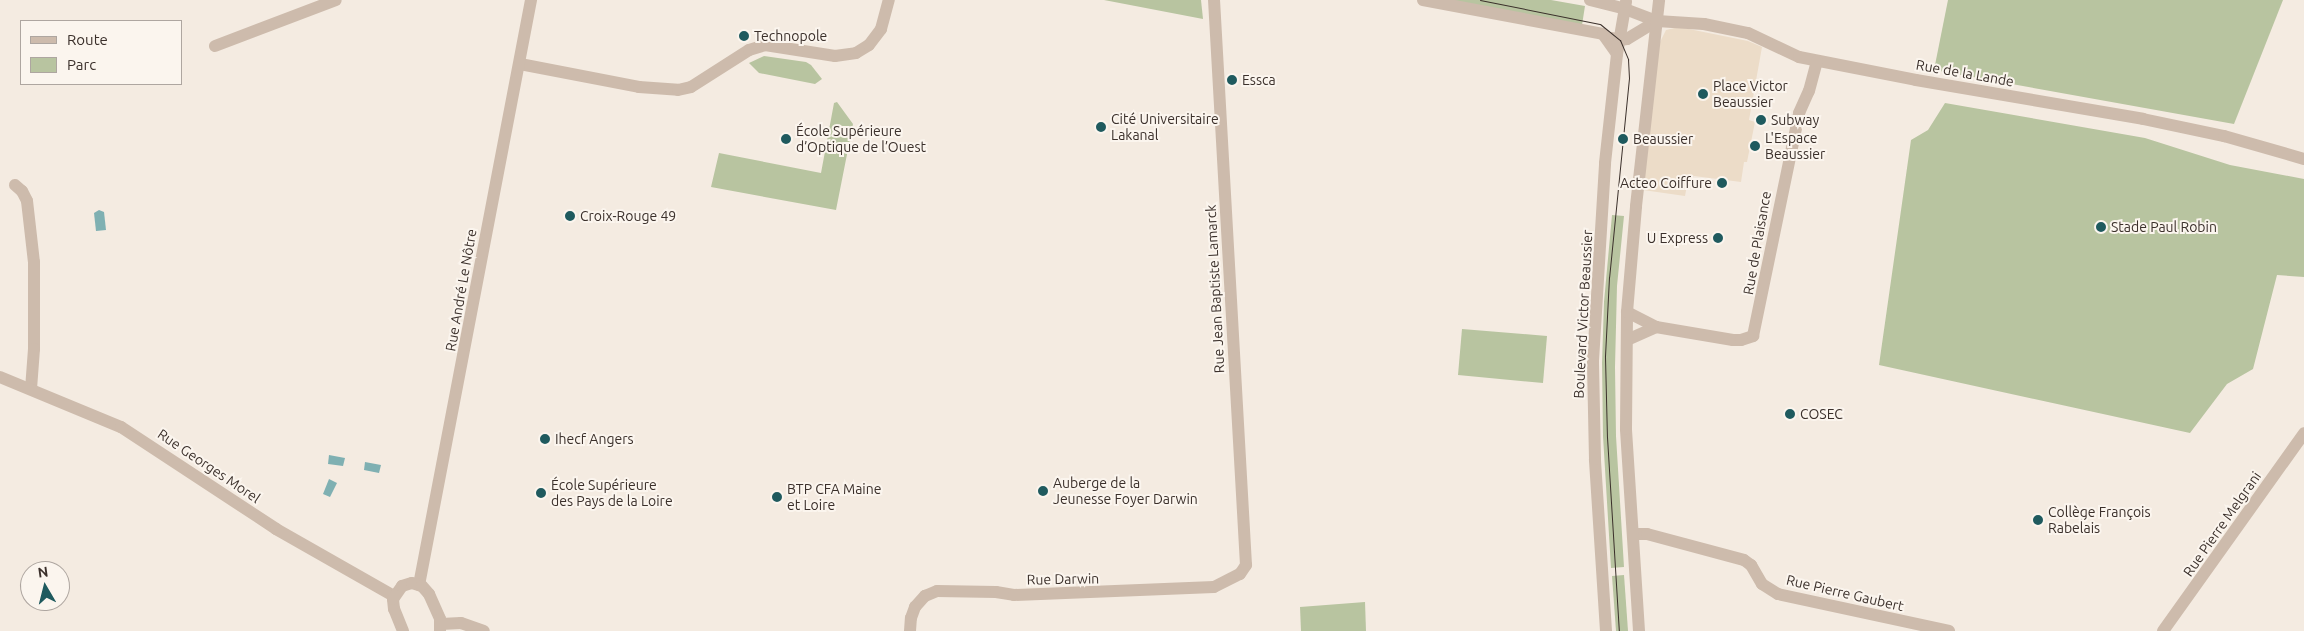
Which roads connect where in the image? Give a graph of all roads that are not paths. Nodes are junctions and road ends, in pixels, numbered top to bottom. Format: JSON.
{"nodes":[{"id":1,"x":336,"y":0,"type":"edge"},
{"id":2,"x":531,"y":0,"type":"edge"},
{"id":3,"x":889,"y":0,"type":"edge"},
{"id":4,"x":1214,"y":0,"type":"edge"},
{"id":5,"x":1423,"y":0,"type":"edge"},
{"id":6,"x":1590,"y":0,"type":"edge"},
{"id":7,"x":1659,"y":0,"type":"edge"},
{"id":8,"x":1626,"y":4,"type":"edge"},
{"id":9,"x":1657,"y":21,"type":"junction"},
{"id":10,"x":1602,"y":34,"type":"junction"},
{"id":11,"x":1620,"y":40,"type":"junction"},
{"id":12,"x":215,"y":46,"type":"dead end"},
{"id":13,"x":1617,"y":54,"type":"junction"},
{"id":14,"x":1817,"y":61,"type":"junction"},
{"id":15,"x":520,"y":64,"type":"junction"},
{"id":16,"x":2304,"y":159,"type":"edge"},
{"id":17,"x":15,"y":185,"type":"dead end"},
{"id":18,"x":1627,"y":312,"type":"junction"},
{"id":19,"x":1656,"y":327,"type":"junction"},
{"id":20,"x":1627,"y":340,"type":"junction"},
{"id":21,"x":0,"y":377,"type":"edge"},
{"id":22,"x":31,"y":389,"type":"junction"},
{"id":23,"x":2304,"y":433,"type":"edge"},
{"id":24,"x":1633,"y":534,"type":"junction"},
{"id":25,"x":1240,"y":574,"type":"joint"},
{"id":26,"x":419,"y":585,"type":"junction"},
{"id":27,"x":394,"y":596,"type":"junction"},
{"id":28,"x":441,"y":628,"type":"edge"},
{"id":29,"x":398,"y":630,"type":"edge"},
{"id":30,"x":484,"y":631,"type":"edge"},
{"id":31,"x":910,"y":631,"type":"edge"},
{"id":32,"x":1606,"y":631,"type":"edge"},
{"id":33,"x":1639,"y":631,"type":"edge"},
{"id":34,"x":1949,"y":631,"type":"edge"},
{"id":35,"x":2163,"y":631,"type":"edge"}],
"edges":[{"from":1,"to":12,"type":"street"},
{"from":2,"to":15,"type":"street","name":"Rue André Le Nôtre"},
{"from":3,"to":15,"type":"street"},
{"from":4,"to":25,"type":"street","name":"Rue Jean Baptiste Lamarck"},
{"from":5,"to":10,"type":"street"},
{"from":6,"to":8,"type":"street","name":"Rue de la Lande"},
{"from":7,"to":9,"type":"street"},
{"from":8,"to":9,"type":"street","name":"Rue de la Lande"},
{"from":8,"to":11,"type":"street","name":"Boulevard Victor Beaussier"},
{"from":9,"to":11,"type":"street"},
{"from":9,"to":14,"type":"street","name":"Rue de la Lande"},
{"from":9,"to":18,"type":"street"},
{"from":10,"to":11,"type":"street"},
{"from":10,"to":13,"type":"street"},
{"from":11,"to":13,"type":"street","name":"Boulevard Victor Beaussier"},
{"from":13,"to":32,"type":"street","name":"Boulevard Victor Beaussier"},
{"from":14,"to":16,"type":"street","name":"Rue de la Lande"},
{"from":14,"to":19,"type":"street","name":"Rue de Plaisance"},
{"from":15,"to":26,"type":"street","name":"Rue André Le Nôtre"},
{"from":17,"to":22,"type":"street"},
{"from":18,"to":19,"type":"street","name":"Rue de Plaisance"},
{"from":18,"to":20,"type":"street"},
{"from":19,"to":20,"type":"street"},
{"from":20,"to":24,"type":"street"},
{"from":21,"to":22,"type":"street","name":"Rue Georges Morel"},
{"from":22,"to":27,"type":"street","name":"Rue Georges Morel"},
{"from":23,"to":35,"type":"street","name":"Rue Pierre Melgrani"},
{"from":24,"to":33,"type":"street"},
{"from":24,"to":34,"type":"street","name":"Rue Pierre Gaubert"},
{"from":25,"to":31,"type":"street","name":"Rue Darwin"},
{"from":26,"to":27,"type":"street"},
{"from":26,"to":28,"type":"street"},
{"from":27,"to":29,"type":"street"},
{"from":28,"to":30,"type":"street"}]}
